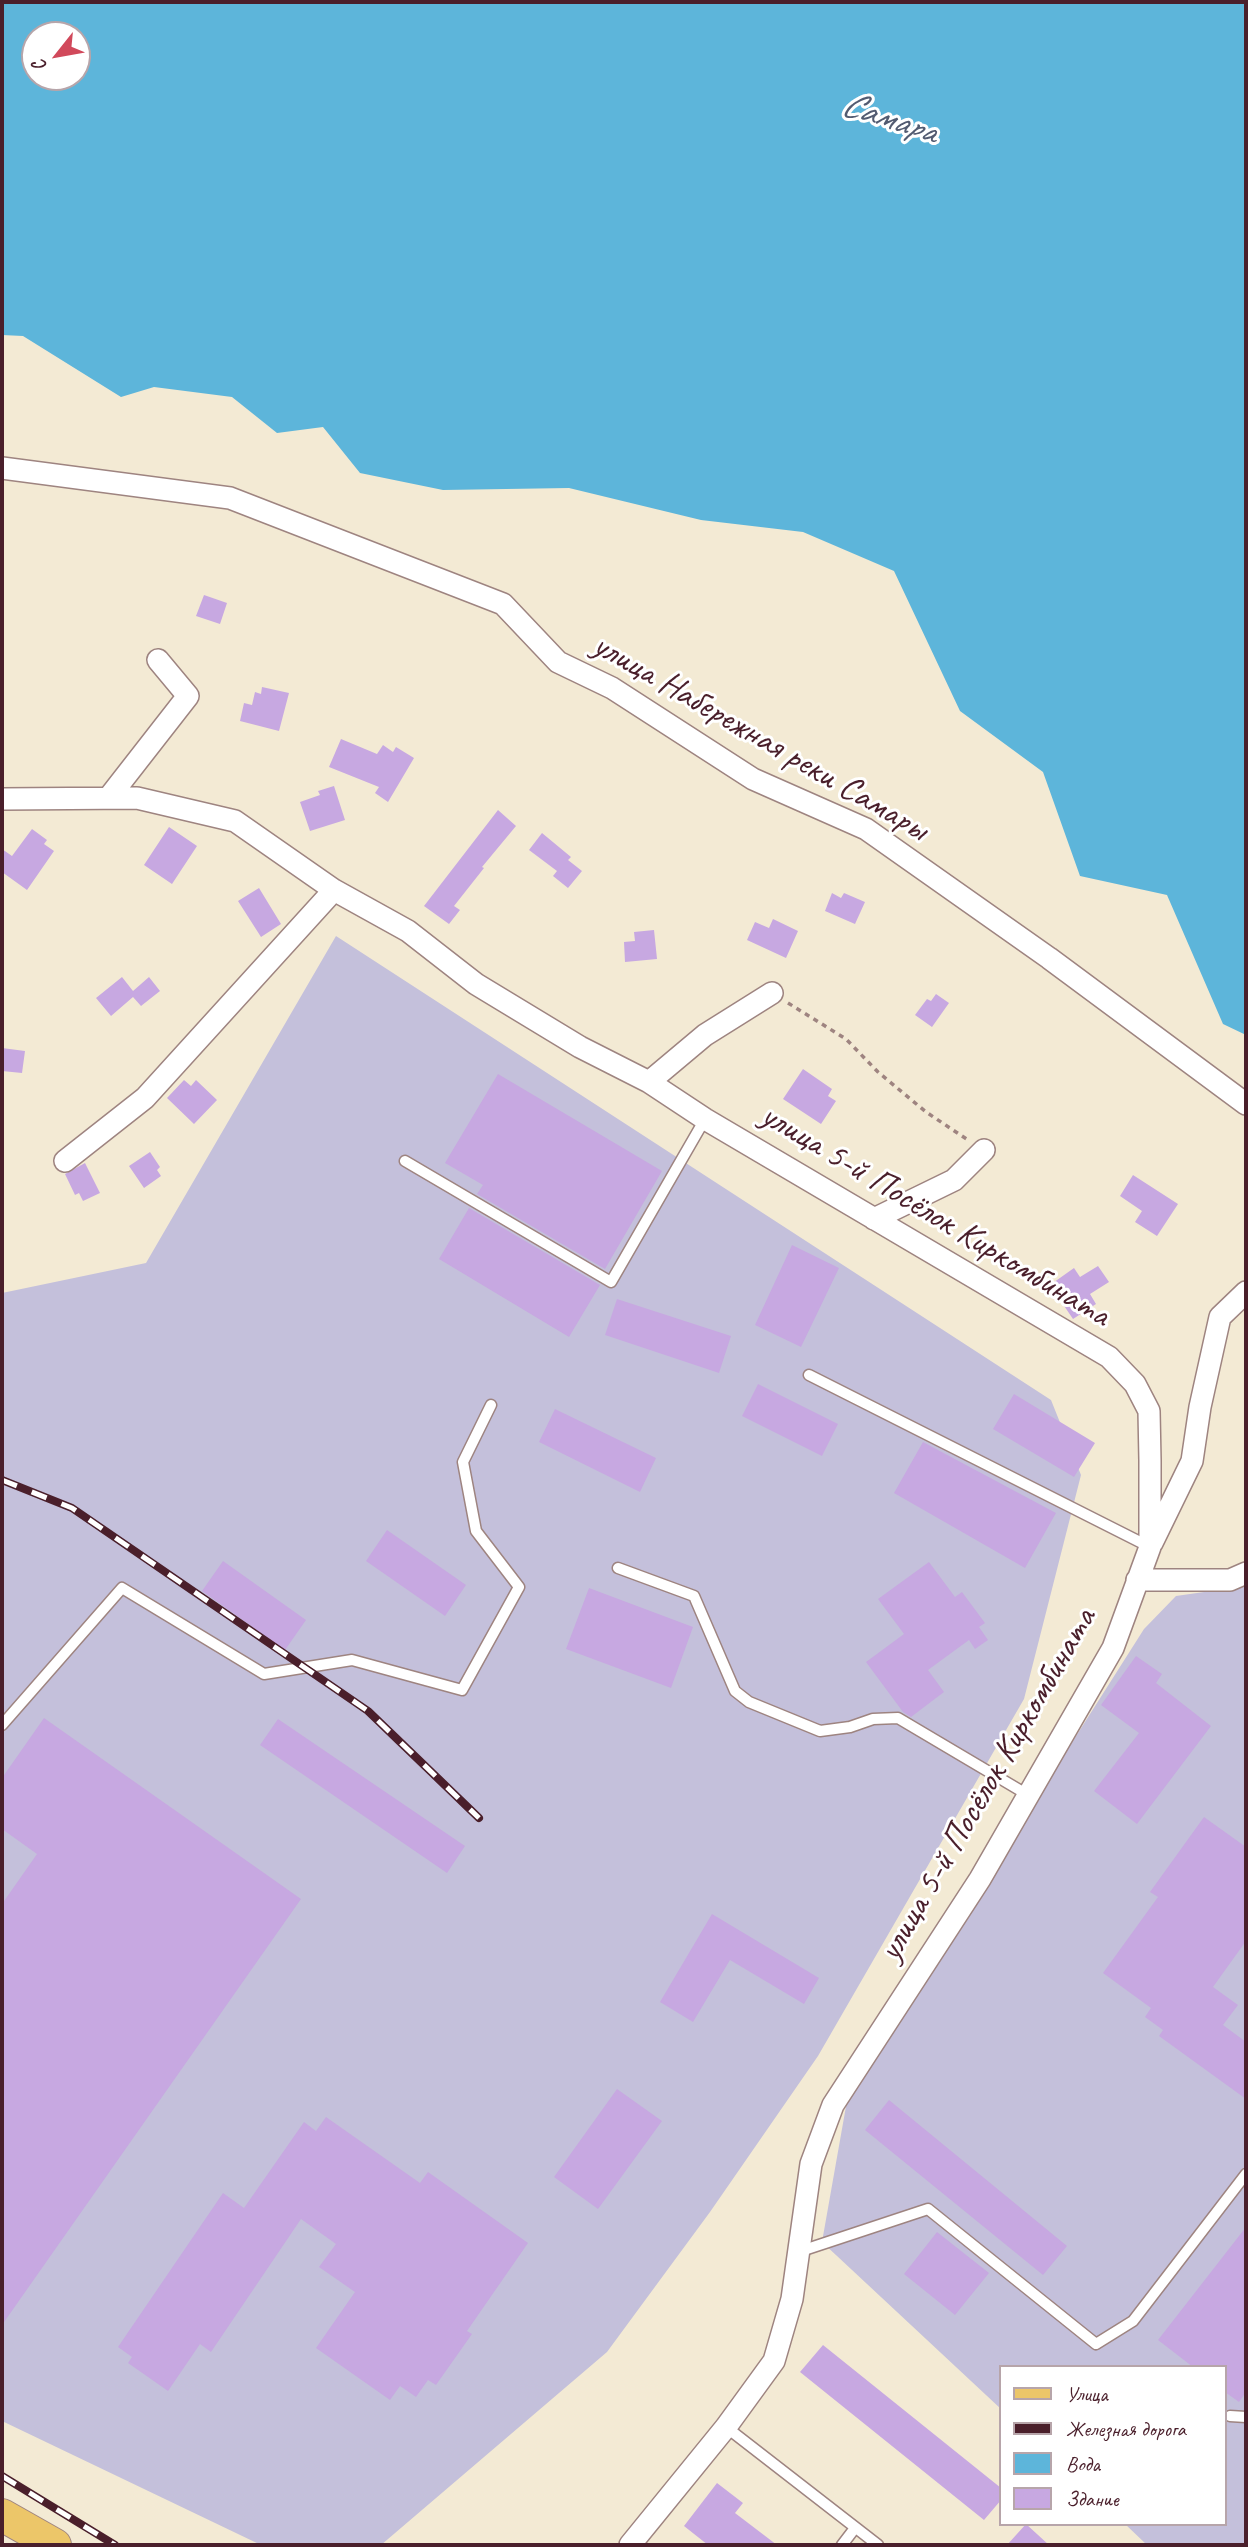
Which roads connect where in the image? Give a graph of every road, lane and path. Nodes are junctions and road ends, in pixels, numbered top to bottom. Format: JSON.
{"nodes":[{"id":1,"x":2,"y":468,"type":"edge"},
{"id":2,"x":158,"y":660,"type":"dead end"},
{"id":3,"x":110,"y":796,"type":"junction"},
{"id":4,"x":2,"y":799,"type":"edge"},
{"id":5,"x":334,"y":890,"type":"junction"},
{"id":6,"x":772,"y":993,"type":"joint"},
{"id":7,"x":649,"y":1082,"type":"junction"},
{"id":8,"x":1246,"y":1104,"type":"edge"},
{"id":9,"x":705,"y":1119,"type":"junction"},
{"id":10,"x":984,"y":1150,"type":"joint"},
{"id":11,"x":65,"y":1161,"type":"dead end"},
{"id":12,"x":405,"y":1161,"type":"dead end"},
{"id":13,"x":874,"y":1219,"type":"junction"},
{"id":14,"x":1246,"y":1292,"type":"edge"},
{"id":15,"x":809,"y":1375,"type":"dead end"},
{"id":16,"x":491,"y":1405,"type":"dead end"},
{"id":17,"x":1150,"y":1547,"type":"junction"},
{"id":18,"x":618,"y":1568,"type":"dead end"},
{"id":19,"x":1246,"y":1573,"type":"edge"},
{"id":20,"x":1137,"y":1580,"type":"junction"},
{"id":21,"x":2,"y":1725,"type":"edge"},
{"id":22,"x":1028,"y":1795,"type":"junction"},
{"id":23,"x":1246,"y":2175,"type":"edge"},
{"id":24,"x":799,"y":2252,"type":"junction"},
{"id":25,"x":1230,"y":2416,"type":"dead end"},
{"id":26,"x":1246,"y":2417,"type":"edge"},
{"id":27,"x":726,"y":2427,"type":"junction"},
{"id":28,"x":2,"y":2515,"type":"edge"},
{"id":29,"x":855,"y":2528,"type":"junction"},
{"id":30,"x":55,"y":2545,"type":"edge"},
{"id":31,"x":630,"y":2545,"type":"edge"},
{"id":32,"x":842,"y":2545,"type":"edge"},
{"id":33,"x":878,"y":2545,"type":"edge"}],
"edges":[{"from":1,"to":8,"type":"street","name":"улица Набережная реки Самары"},
{"from":2,"to":3,"type":"street"},
{"from":3,"to":4,"type":"street","name":"улица 5-й Посёлок Киркомбината"},
{"from":3,"to":5,"type":"street","name":"улица 5-й Посёлок Киркомбината"},
{"from":5,"to":7,"type":"street","name":"улица 5-й Посёлок Киркомбината"},
{"from":5,"to":11,"type":"street"},
{"from":6,"to":7,"type":"street"},
{"from":6,"to":10,"type":"path"},
{"from":7,"to":9,"type":"street","name":"улица 5-й Посёлок Киркомбината"},
{"from":9,"to":12,"type":"lane"},
{"from":9,"to":13,"type":"street","name":"улица 5-й Посёлок Киркомбината"},
{"from":10,"to":13,"type":"street"},
{"from":13,"to":17,"type":"street","name":"улица 5-й Посёлок Киркомбината"},
{"from":14,"to":17,"type":"street"},
{"from":15,"to":17,"type":"lane"},
{"from":16,"to":21,"type":"lane"},
{"from":17,"to":20,"type":"street","name":"улица 5-й Посёлок Киркомбината"},
{"from":18,"to":22,"type":"lane"},
{"from":19,"to":20,"type":"street"},
{"from":20,"to":22,"type":"street","name":"улица 5-й Посёлок Киркомбината"},
{"from":22,"to":24,"type":"street","name":"улица 5-й Посёлок Киркомбината"},
{"from":23,"to":24,"type":"lane"},
{"from":24,"to":27,"type":"street","name":"улица 5-й Посёлок Киркомбината"},
{"from":25,"to":26,"type":"lane"},
{"from":27,"to":29,"type":"lane"},
{"from":27,"to":31,"type":"street","name":"улица 5-й Посёлок Киркомбината"},
{"from":28,"to":30,"type":"main road"},
{"from":29,"to":32,"type":"lane"},
{"from":29,"to":33,"type":"lane"}]}
